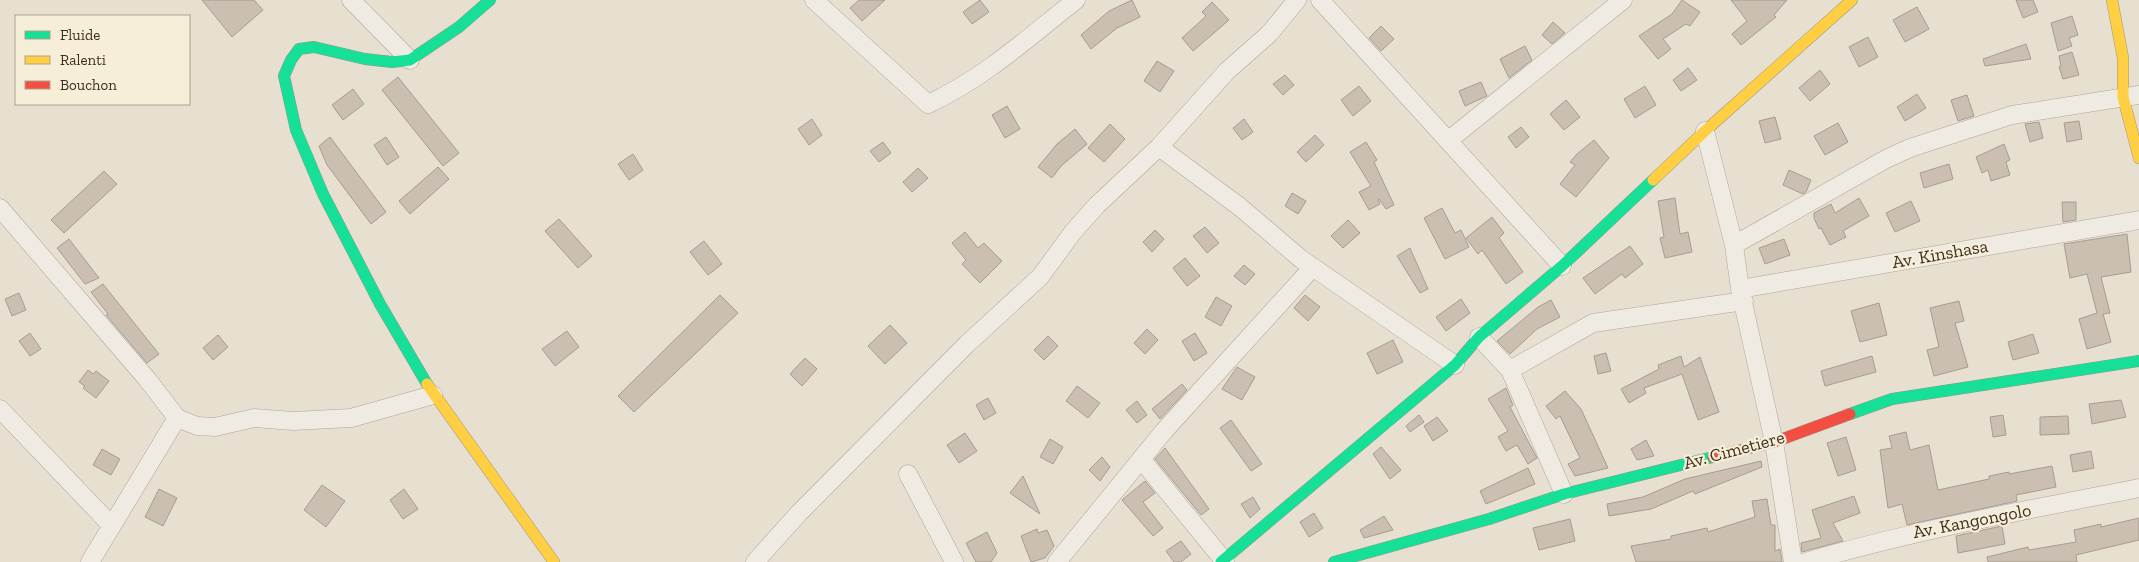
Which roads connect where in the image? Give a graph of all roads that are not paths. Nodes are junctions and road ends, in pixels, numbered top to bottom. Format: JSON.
{"nodes":[{"id":1,"x":352,"y":0,"type":"edge"},
{"id":2,"x":490,"y":0,"type":"edge"},
{"id":3,"x":814,"y":0,"type":"edge"},
{"id":4,"x":1076,"y":0,"type":"edge"},
{"id":5,"x":1297,"y":0,"type":"edge"},
{"id":6,"x":1320,"y":0,"type":"edge"},
{"id":7,"x":1623,"y":0,"type":"edge"},
{"id":8,"x":1852,"y":0,"type":"edge"},
{"id":9,"x":2112,"y":0,"type":"edge"},
{"id":10,"x":410,"y":60,"type":"junction"},
{"id":11,"x":2131,"y":96,"type":"edge"},
{"id":12,"x":1705,"y":131,"type":"junction"},
{"id":13,"x":1449,"y":140,"type":"junction"},
{"id":14,"x":1160,"y":147,"type":"junction"},
{"id":15,"x":2139,"y":158,"type":"edge"},
{"id":16,"x":0,"y":208,"type":"edge"},
{"id":17,"x":2139,"y":220,"type":"edge"},
{"id":18,"x":1734,"y":245,"type":"junction"},
{"id":19,"x":1562,"y":266,"type":"junction"},
{"id":20,"x":1313,"y":267,"type":"junction"},
{"id":21,"x":1742,"y":295,"type":"junction"},
{"id":22,"x":1479,"y":337,"type":"junction"},
{"id":23,"x":2139,"y":361,"type":"edge"},
{"id":24,"x":1455,"y":365,"type":"junction"},
{"id":25,"x":1510,"y":370,"type":"junction"},
{"id":26,"x":433,"y":395,"type":"junction"},
{"id":27,"x":0,"y":409,"type":"edge"},
{"id":28,"x":177,"y":418,"type":"junction"},
{"id":29,"x":1774,"y":442,"type":"junction"},
{"id":30,"x":1141,"y":459,"type":"junction"},
{"id":31,"x":908,"y":474,"type":"dead end"},
{"id":32,"x":2139,"y":488,"type":"edge"},
{"id":33,"x":1564,"y":494,"type":"junction"},
{"id":34,"x":111,"y":525,"type":"junction"},
{"id":35,"x":1223,"y":561,"type":"edge"},
{"id":36,"x":90,"y":562,"type":"edge"},
{"id":37,"x":554,"y":562,"type":"edge"},
{"id":38,"x":755,"y":562,"type":"edge"},
{"id":39,"x":954,"y":562,"type":"edge"},
{"id":40,"x":1057,"y":562,"type":"edge"},
{"id":41,"x":1334,"y":562,"type":"edge"},
{"id":42,"x":1792,"y":562,"type":"edge"},
{"id":43,"x":1806,"y":562,"type":"edge"}],
"edges":[{"from":1,"to":10,"type":"street"},
{"from":2,"to":10,"type":"main road"},
{"from":3,"to":4,"type":"street"},
{"from":5,"to":14,"type":"street"},
{"from":6,"to":13,"type":"street"},
{"from":7,"to":13,"type":"street"},
{"from":8,"to":12,"type":"main road"},
{"from":9,"to":11,"type":"main road"},
{"from":10,"to":26,"type":"main road"},
{"from":11,"to":15,"type":"main road"},
{"from":11,"to":18,"type":"street"},
{"from":12,"to":18,"type":"street"},
{"from":12,"to":19,"type":"main road"},
{"from":13,"to":19,"type":"street"},
{"from":14,"to":20,"type":"street"},
{"from":14,"to":38,"type":"street"},
{"from":16,"to":28,"type":"street"},
{"from":17,"to":21,"type":"street","name":"Av. Kinshasa"},
{"from":18,"to":21,"type":"street"},
{"from":19,"to":22,"type":"main road"},
{"from":20,"to":24,"type":"street"},
{"from":20,"to":30,"type":"street"},
{"from":21,"to":25,"type":"street","name":"Av. Kinshasa"},
{"from":21,"to":29,"type":"street"},
{"from":22,"to":24,"type":"main road"},
{"from":22,"to":25,"type":"street"},
{"from":23,"to":29,"type":"main road","name":"Av. Cimetiere"},
{"from":24,"to":35,"type":"main road"},
{"from":25,"to":33,"type":"street"},
{"from":26,"to":28,"type":"street"},
{"from":26,"to":37,"type":"main road"},
{"from":27,"to":34,"type":"street"},
{"from":28,"to":34,"type":"street"},
{"from":29,"to":33,"type":"main road","name":"Av. Cimetiere"},
{"from":29,"to":42,"type":"street"},
{"from":30,"to":35,"type":"street"},
{"from":30,"to":40,"type":"street"},
{"from":31,"to":39,"type":"street"},
{"from":32,"to":43,"type":"street","name":"Av. Kangongolo"},
{"from":33,"to":41,"type":"main road","name":"Av. Cimetiere"},
{"from":34,"to":36,"type":"street"}]}
